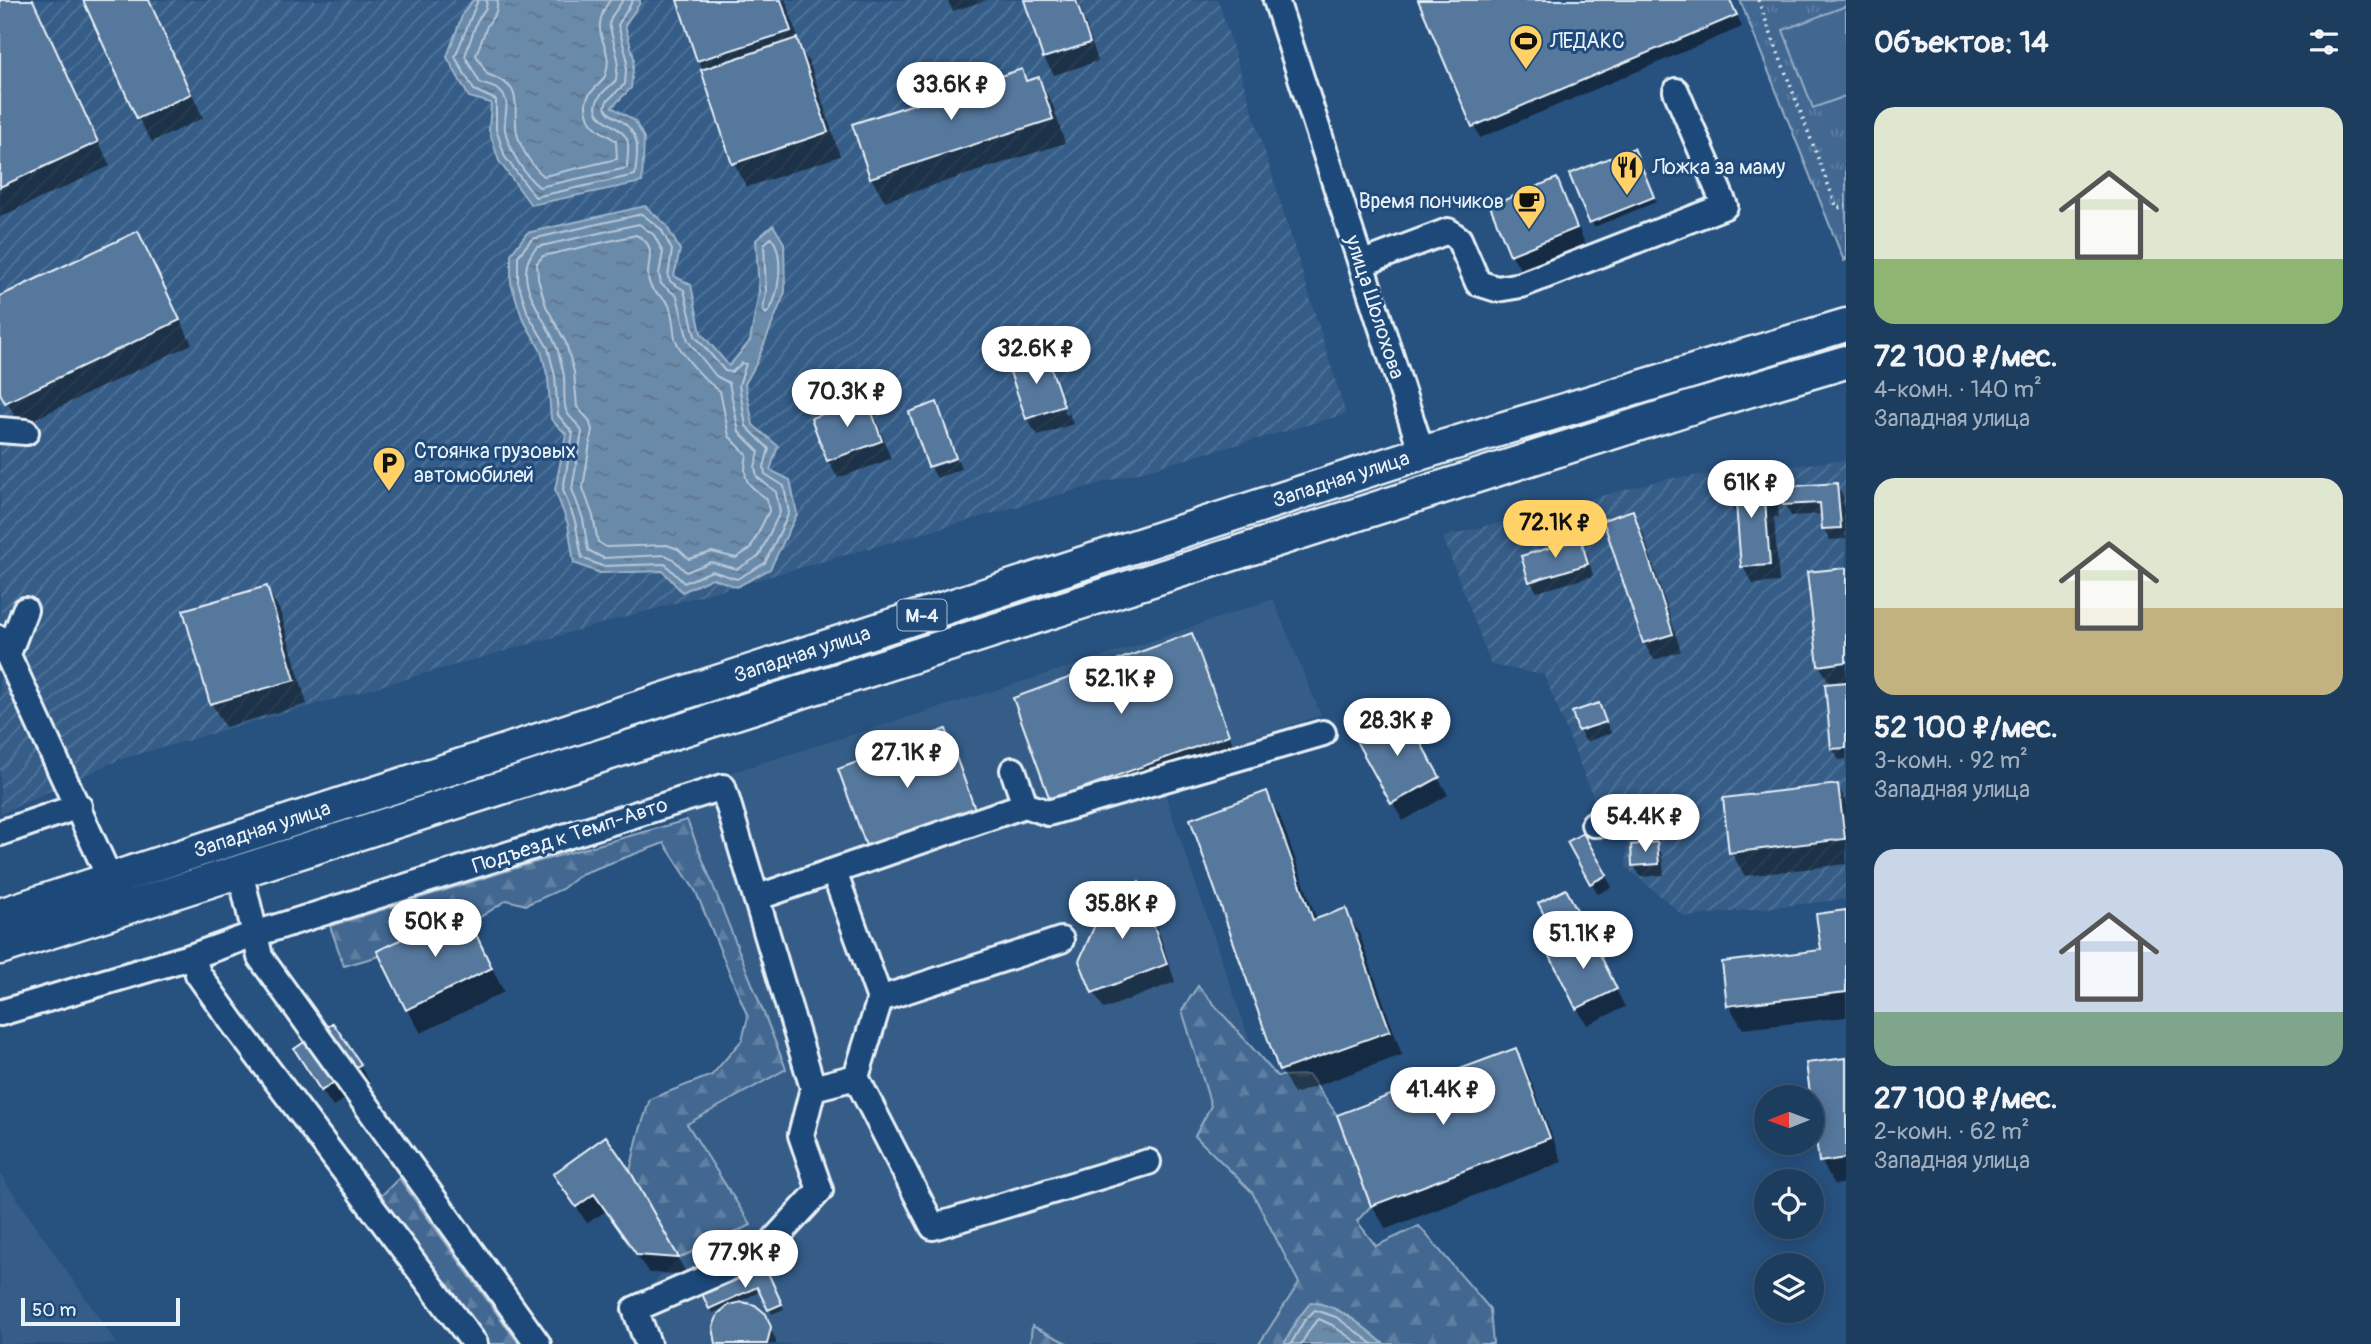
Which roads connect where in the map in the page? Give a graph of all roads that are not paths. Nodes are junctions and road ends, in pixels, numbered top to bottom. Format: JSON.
{"nodes":[{"id":1,"x":1276,"y":0,"type":"edge"},
{"id":2,"x":1676,"y":91,"type":"dead end"},
{"id":3,"x":1361,"y":264,"type":"junction"},
{"id":4,"x":1846,"y":325,"type":"edge"},
{"id":5,"x":1846,"y":362,"type":"edge"},
{"id":6,"x":0,"y":430,"type":"edge"},
{"id":7,"x":26,"y":432,"type":"dead end"},
{"id":8,"x":1422,"y":453,"type":"junction"},
{"id":9,"x":25,"y":610,"type":"dead end"},
{"id":10,"x":4,"y":646,"type":"edge"},
{"id":11,"x":1323,"y":733,"type":"dead end"},
{"id":12,"x":1013,"y":770,"type":"dead end"},
{"id":13,"x":1025,"y":805,"type":"junction"},
{"id":14,"x":79,"y":806,"type":"junction"},
{"id":15,"x":1624,"y":823,"type":"dead end"},
{"id":16,"x":1594,"y":824,"type":"dead end"},
{"id":17,"x":0,"y":833,"type":"edge"},
{"id":18,"x":240,"y":871,"type":"junction"},
{"id":19,"x":834,"y":872,"type":"junction"},
{"id":20,"x":110,"y":879,"type":"junction"},
{"id":21,"x":756,"y":898,"type":"junction"},
{"id":22,"x":0,"y":915,"type":"edge"},
{"id":23,"x":255,"y":934,"type":"junction"},
{"id":24,"x":1061,"y":940,"type":"dead end"},
{"id":25,"x":0,"y":948,"type":"edge"},
{"id":26,"x":193,"y":956,"type":"junction"},
{"id":27,"x":880,"y":999,"type":"junction"},
{"id":28,"x":0,"y":1013,"type":"edge"},
{"id":29,"x":856,"y":1077,"type":"junction"},
{"id":30,"x":813,"y":1088,"type":"junction"},
{"id":31,"x":1148,"y":1162,"type":"dead end"},
{"id":32,"x":475,"y":1344,"type":"edge"},
{"id":33,"x":538,"y":1344,"type":"edge"},
{"id":34,"x":648,"y":1344,"type":"edge"}],
"edges":[{"from":1,"to":3,"type":"street","name":"улица Шолохова"},
{"from":2,"to":3,"type":"street"},
{"from":3,"to":8,"type":"street","name":"улица Шолохова"},
{"from":4,"to":8,"type":"main road","name":"Западная улица","number":"М-4"},
{"from":5,"to":18,"type":"main road","name":"Западная улица","number":"М-4"},
{"from":6,"to":7,"type":"street"},
{"from":8,"to":20,"type":"main road","name":"Западная улица","number":"М-4"},
{"from":9,"to":10,"type":"street"},
{"from":10,"to":14,"type":"street"},
{"from":11,"to":13,"type":"street"},
{"from":12,"to":13,"type":"street"},
{"from":13,"to":19,"type":"street"},
{"from":14,"to":17,"type":"street"},
{"from":14,"to":20,"type":"street"},
{"from":15,"to":16,"type":"street"},
{"from":18,"to":23,"type":"street"},
{"from":18,"to":25,"type":"main road","name":"Западная улица","number":"М-4"},
{"from":19,"to":21,"type":"street"},
{"from":19,"to":27,"type":"street"},
{"from":20,"to":22,"type":"main road","name":"Западная улица","number":"М-4"},
{"from":21,"to":23,"type":"street","name":"Подъезд к Темп-Авто"},
{"from":21,"to":30,"type":"street","name":"Подъезд к Темп-Авто"},
{"from":23,"to":26,"type":"street"},
{"from":23,"to":33,"type":"street"},
{"from":24,"to":27,"type":"street"},
{"from":26,"to":28,"type":"street"},
{"from":26,"to":32,"type":"street"},
{"from":27,"to":29,"type":"street"},
{"from":29,"to":30,"type":"street"},
{"from":29,"to":31,"type":"street"},
{"from":30,"to":34,"type":"street"}]}
